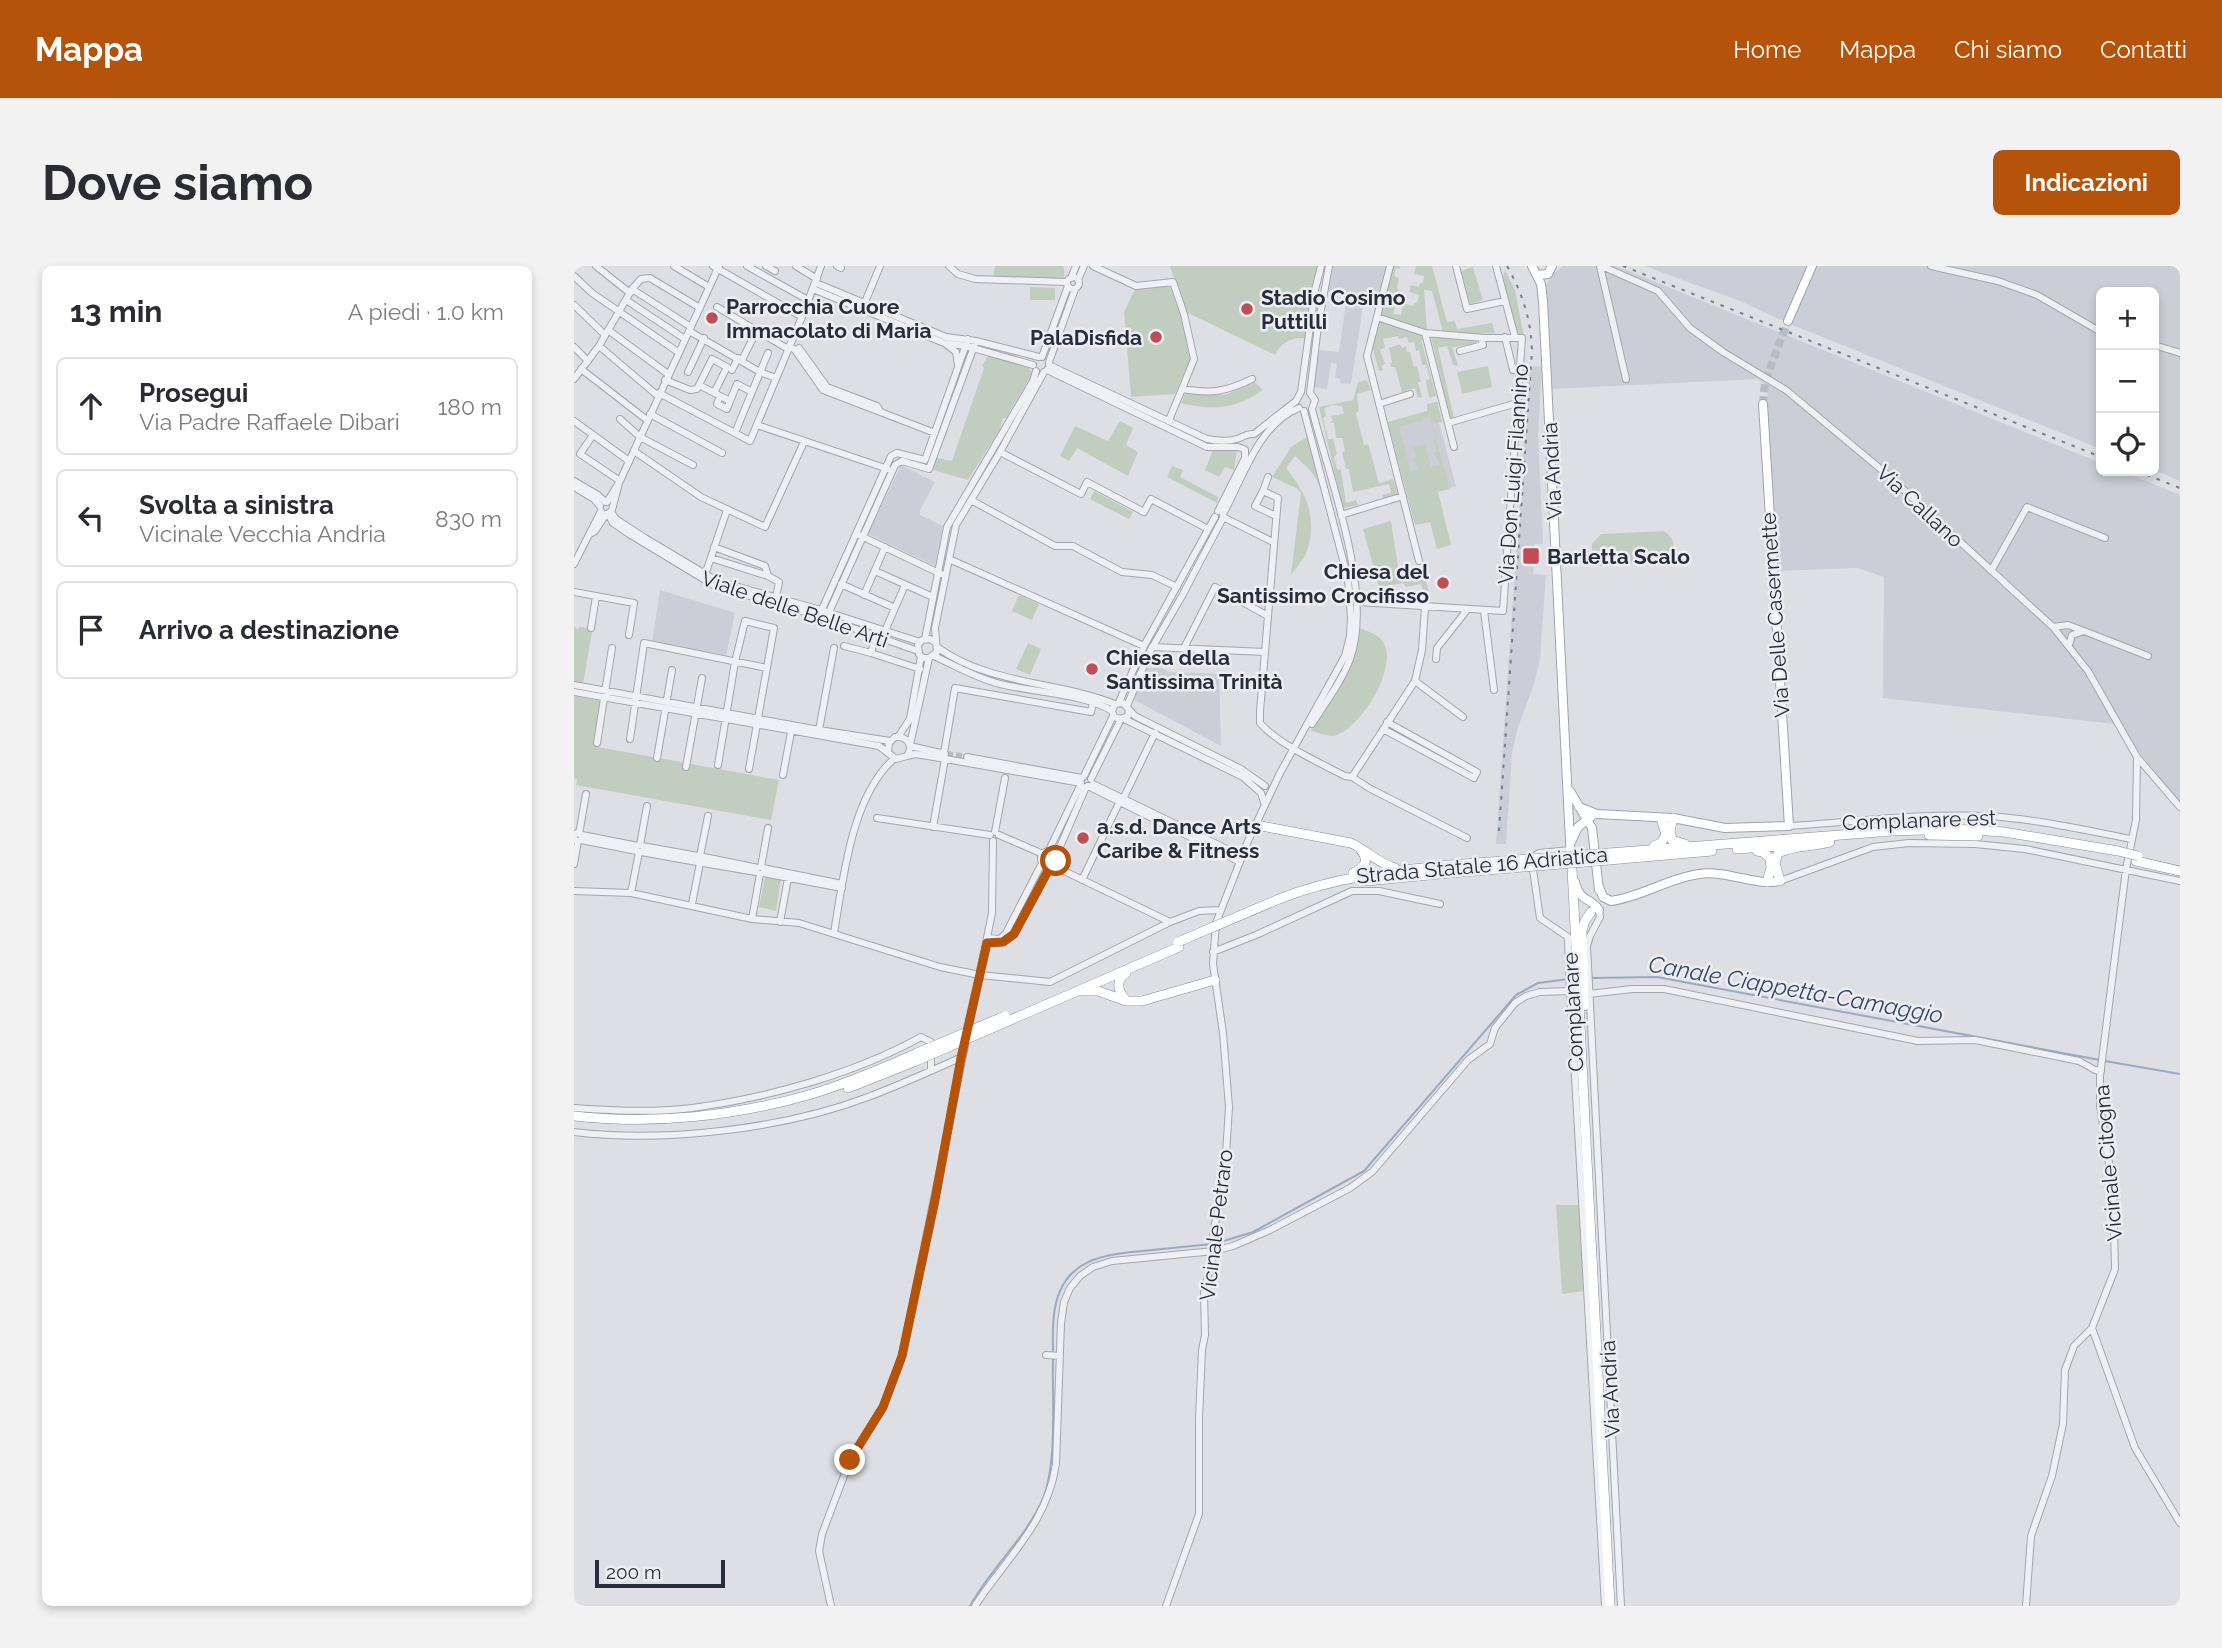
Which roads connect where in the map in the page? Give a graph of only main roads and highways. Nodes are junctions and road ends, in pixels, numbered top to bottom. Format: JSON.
{"nodes":[{"id":1,"x":1532,"y":266,"type":"edge"},
{"id":2,"x":1812,"y":266,"type":"edge"},
{"id":3,"x":1547,"y":273,"type":"edge"},
{"id":4,"x":1788,"y":321,"type":"tunnel mouth"},
{"id":5,"x":1763,"y":404,"type":"tunnel mouth"},
{"id":6,"x":1568,"y":785,"type":"junction"},
{"id":7,"x":1578,"y":807,"type":"junction"},
{"id":8,"x":1597,"y":814,"type":"junction"},
{"id":9,"x":1613,"y":815,"type":"junction"},
{"id":10,"x":1587,"y":818,"type":"junction"},
{"id":11,"x":1661,"y":818,"type":"junction"},
{"id":12,"x":1673,"y":818,"type":"junction"},
{"id":13,"x":1256,"y":825,"type":"road end"},
{"id":14,"x":1595,"y":838,"type":"junction"},
{"id":15,"x":1830,"y":842,"type":"junction"},
{"id":16,"x":1357,"y":846,"type":"junction"},
{"id":17,"x":1723,"y":847,"type":"junction"},
{"id":18,"x":1571,"y":848,"type":"junction"},
{"id":19,"x":1628,"y":851,"type":"junction"},
{"id":20,"x":2117,"y":854,"type":"junction"},
{"id":21,"x":1609,"y":856,"type":"junction"},
{"id":22,"x":2137,"y":858,"type":"junction"},
{"id":23,"x":2180,"y":865,"type":"edge"},
{"id":24,"x":1572,"y":868,"type":"junction"},
{"id":25,"x":1450,"y":869,"type":"junction"},
{"id":26,"x":1404,"y":870,"type":"junction"},
{"id":27,"x":2180,"y":871,"type":"edge"},
{"id":28,"x":1343,"y":878,"type":"junction"},
{"id":29,"x":1780,"y":881,"type":"joint"},
{"id":30,"x":1767,"y":882,"type":"junction"},
{"id":31,"x":1599,"y":887,"type":"junction"},
{"id":32,"x":1629,"y":897,"type":"junction"},
{"id":33,"x":1279,"y":901,"type":"junction"},
{"id":34,"x":1595,"y":909,"type":"junction"},
{"id":35,"x":1178,"y":945,"type":"junction"},
{"id":36,"x":1140,"y":964,"type":"junction"},
{"id":37,"x":1579,"y":971,"type":"junction"},
{"id":38,"x":1215,"y":980,"type":"road end"},
{"id":39,"x":1580,"y":981,"type":"junction"},
{"id":40,"x":1077,"y":992,"type":"junction"},
{"id":41,"x":1126,"y":1001,"type":"junction"},
{"id":42,"x":1029,"y":1009,"type":"junction"},
{"id":43,"x":917,"y":1057,"type":"junction"},
{"id":44,"x":574,"y":1116,"type":"edge"},
{"id":45,"x":574,"y":1122,"type":"edge"},
{"id":46,"x":1611,"y":1606,"type":"edge"},
{"id":47,"x":1618,"y":1606,"type":"edge"}],
"edges":[{"from":1,"to":3,"type":"main road"},
{"from":2,"to":4,"type":"main road"},
{"from":3,"to":6,"type":"main road","name":"Via Andria"},
{"from":5,"to":12,"type":"main road","name":"Via Delle Casermette"},
{"from":6,"to":7,"type":"main road"},
{"from":6,"to":18,"type":"main road","name":"Via Andria"},
{"from":7,"to":8,"type":"main road"},
{"from":7,"to":10,"type":"main road"},
{"from":8,"to":9,"type":"main road"},
{"from":8,"to":10,"type":"main road"},
{"from":9,"to":11,"type":"main road"},
{"from":9,"to":14,"type":"main road"},
{"from":10,"to":14,"type":"main road"},
{"from":10,"to":18,"type":"main road"},
{"from":11,"to":12,"type":"main road"},
{"from":11,"to":19,"type":"highway"},
{"from":12,"to":17,"type":"highway"},
{"from":13,"to":16,"type":"highway"},
{"from":14,"to":31,"type":"main road"},
{"from":15,"to":17,"type":"highway","name":"Strada Statale 16 Adriatica"},
{"from":15,"to":20,"type":"highway","name":"Strada Statale 16 Adriatica"},
{"from":15,"to":29,"type":"highway"},
{"from":16,"to":26,"type":"highway"},
{"from":16,"to":28,"type":"highway"},
{"from":17,"to":19,"type":"highway","name":"Strada Statale 16 Adriatica"},
{"from":17,"to":20,"type":"highway","name":"Strada Statale 16 Adriatica"},
{"from":17,"to":21,"type":"highway","name":"Strada Statale 16 Adriatica"},
{"from":17,"to":30,"type":"highway"},
{"from":18,"to":24,"type":"main road","name":"Via Andria"},
{"from":19,"to":21,"type":"highway","name":"Strada Statale 16 Adriatica"},
{"from":20,"to":22,"type":"highway","name":"Strada Statale 16 Adriatica"},
{"from":21,"to":25,"type":"highway","name":"Strada Statale 16 Adriatica","bridge":true},
{"from":22,"to":23,"type":"highway","name":"Strada Statale 16 Adriatica"},
{"from":22,"to":27,"type":"highway","name":"Strada Statale 16 Adriatica"},
{"from":24,"to":34,"type":"main road"},
{"from":24,"to":37,"type":"highway"},
{"from":25,"to":26,"type":"highway","name":"Strada Statale 16 Adriatica"},
{"from":25,"to":33,"type":"highway","name":"Strada Statale 16 Adriatica"},
{"from":26,"to":28,"type":"highway","name":"Strada Statale 16 Adriatica"},
{"from":28,"to":33,"type":"highway","name":"Strada Statale 16 Adriatica"},
{"from":29,"to":30,"type":"main road"},
{"from":30,"to":32,"type":"main road"},
{"from":31,"to":32,"type":"main road"},
{"from":31,"to":34,"type":"main road"},
{"from":32,"to":34,"type":"main road"},
{"from":33,"to":35,"type":"highway","name":"Strada Statale 16 Adriatica","bridge":true},
{"from":34,"to":37,"type":"highway"},
{"from":35,"to":36,"type":"highway","name":"Strada Statale 16 Adriatica"},
{"from":35,"to":42,"type":"highway","name":"Strada Statale 16 Adriatica"},
{"from":36,"to":40,"type":"highway","name":"Strada Statale 16 Adriatica"},
{"from":36,"to":41,"type":"highway"},
{"from":37,"to":39,"type":"highway"},
{"from":38,"to":41,"type":"highway"},
{"from":39,"to":46,"type":"highway"},
{"from":39,"to":47,"type":"highway"},
{"from":40,"to":41,"type":"highway"},
{"from":40,"to":42,"type":"highway","name":"Strada Statale 16 Adriatica"},
{"from":42,"to":43,"type":"highway","name":"Strada Statale 16 Adriatica","bridge":true},
{"from":43,"to":44,"type":"highway","name":"Strada Statale 16 Adriatica"},
{"from":43,"to":45,"type":"highway","name":"Strada Statale 16 Adriatica"}]}
